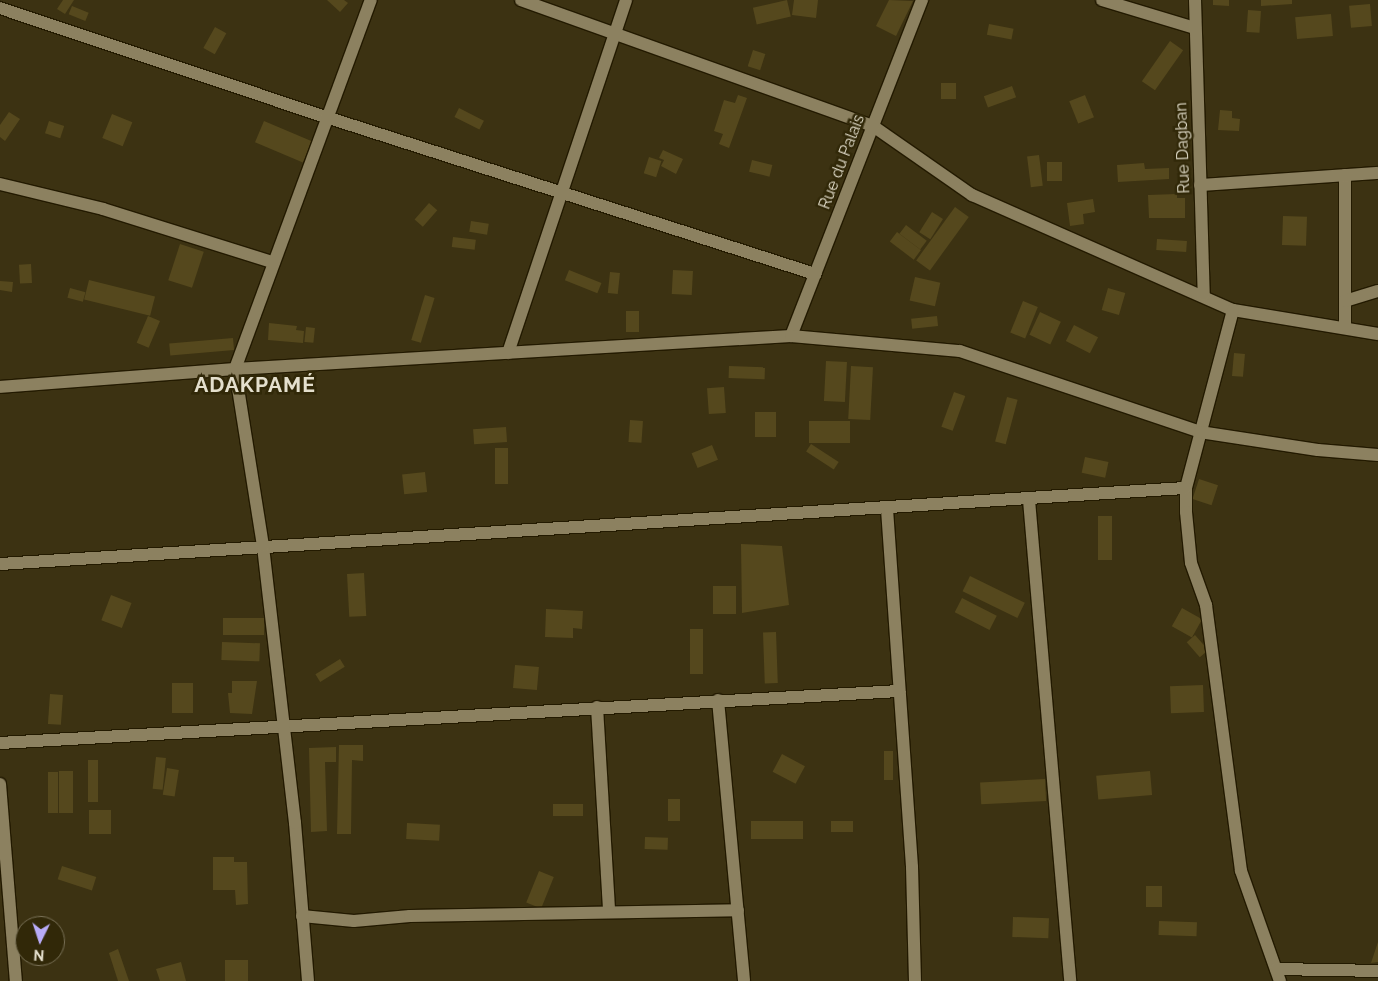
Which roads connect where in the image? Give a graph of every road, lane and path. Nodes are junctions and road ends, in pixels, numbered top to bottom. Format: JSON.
{"nodes":[{"id":1,"x":371,"y":0,"type":"edge"},
{"id":2,"x":521,"y":0,"type":"edge"},
{"id":3,"x":626,"y":0,"type":"edge"},
{"id":4,"x":922,"y":0,"type":"edge"},
{"id":5,"x":1102,"y":0,"type":"edge"},
{"id":6,"x":1195,"y":0,"type":"edge"},
{"id":7,"x":0,"y":8,"type":"edge"},
{"id":8,"x":1196,"y":28,"type":"junction"},
{"id":9,"x":614,"y":34,"type":"junction"},
{"id":10,"x":326,"y":117,"type":"junction"},
{"id":11,"x":873,"y":126,"type":"junction"},
{"id":12,"x":1378,"y":173,"type":"edge"},
{"id":13,"x":1345,"y":175,"type":"junction"},
{"id":14,"x":0,"y":184,"type":"edge"},
{"id":15,"x":1200,"y":185,"type":"junction"},
{"id":16,"x":560,"y":192,"type":"junction"},
{"id":17,"x":272,"y":262,"type":"junction"},
{"id":18,"x":815,"y":274,"type":"junction"},
{"id":19,"x":1378,"y":291,"type":"edge"},
{"id":20,"x":1204,"y":295,"type":"junction"},
{"id":21,"x":1345,"y":301,"type":"junction"},
{"id":22,"x":1233,"y":310,"type":"junction"},
{"id":23,"x":1345,"y":327,"type":"junction"},
{"id":24,"x":1378,"y":334,"type":"edge"},
{"id":25,"x":791,"y":336,"type":"junction"},
{"id":26,"x":508,"y":353,"type":"junction"},
{"id":27,"x":235,"y":369,"type":"junction"},
{"id":28,"x":0,"y":387,"type":"edge"},
{"id":29,"x":1200,"y":432,"type":"junction"},
{"id":30,"x":1378,"y":455,"type":"edge"},
{"id":31,"x":1186,"y":488,"type":"junction"},
{"id":32,"x":1029,"y":500,"type":"junction"},
{"id":33,"x":886,"y":508,"type":"junction"},
{"id":34,"x":263,"y":546,"type":"junction"},
{"id":35,"x":0,"y":564,"type":"edge"},
{"id":36,"x":900,"y":691,"type":"junction"},
{"id":37,"x":718,"y":700,"type":"junction"},
{"id":38,"x":596,"y":707,"type":"junction"},
{"id":39,"x":284,"y":725,"type":"junction"},
{"id":40,"x":0,"y":743,"type":"edge"},
{"id":41,"x":0,"y":784,"type":"edge"},
{"id":42,"x":738,"y":910,"type":"junction"},
{"id":43,"x":609,"y":912,"type":"junction"},
{"id":44,"x":302,"y":916,"type":"junction"},
{"id":45,"x":5,"y":918,"type":"edge"},
{"id":46,"x":1378,"y":971,"type":"edge"},
{"id":47,"x":1278,"y":975,"type":"edge"},
{"id":48,"x":16,"y":981,"type":"edge"},
{"id":49,"x":308,"y":981,"type":"edge"},
{"id":50,"x":744,"y":981,"type":"edge"},
{"id":51,"x":915,"y":981,"type":"edge"},
{"id":52,"x":1070,"y":981,"type":"edge"}],
"edges":[{"from":1,"to":10,"type":"street"},
{"from":2,"to":9,"type":"street"},
{"from":3,"to":9,"type":"street"},
{"from":4,"to":11,"type":"street","name":"Rue du Palais"},
{"from":5,"to":8,"type":"street"},
{"from":6,"to":8,"type":"street","name":"Rue Dagban"},
{"from":7,"to":10,"type":"street"},
{"from":8,"to":15,"type":"street","name":"Rue Dagban"},
{"from":9,"to":11,"type":"street"},
{"from":9,"to":16,"type":"street"},
{"from":10,"to":16,"type":"street"},
{"from":10,"to":17,"type":"street"},
{"from":11,"to":18,"type":"street","name":"Rue du Palais"},
{"from":11,"to":20,"type":"street"},
{"from":12,"to":13,"type":"street"},
{"from":13,"to":15,"type":"street"},
{"from":13,"to":21,"type":"street"},
{"from":14,"to":17,"type":"street"},
{"from":15,"to":20,"type":"street","name":"Rue Dagban"},
{"from":16,"to":18,"type":"street"},
{"from":16,"to":26,"type":"street"},
{"from":17,"to":27,"type":"street"},
{"from":18,"to":25,"type":"street","name":"Rue du Palais"},
{"from":19,"to":21,"type":"street"},
{"from":20,"to":22,"type":"street"},
{"from":21,"to":23,"type":"street"},
{"from":22,"to":23,"type":"street"},
{"from":22,"to":29,"type":"street"},
{"from":23,"to":24,"type":"street"},
{"from":25,"to":26,"type":"street"},
{"from":25,"to":29,"type":"street"},
{"from":26,"to":27,"type":"street"},
{"from":27,"to":28,"type":"street"},
{"from":27,"to":34,"type":"street"},
{"from":29,"to":30,"type":"street"},
{"from":29,"to":31,"type":"street"},
{"from":31,"to":32,"type":"street"},
{"from":31,"to":47,"type":"street"},
{"from":32,"to":33,"type":"street"},
{"from":32,"to":52,"type":"street"},
{"from":33,"to":34,"type":"street"},
{"from":33,"to":36,"type":"street"},
{"from":34,"to":35,"type":"street"},
{"from":34,"to":39,"type":"street"},
{"from":36,"to":37,"type":"street"},
{"from":36,"to":51,"type":"street"},
{"from":37,"to":38,"type":"street"},
{"from":37,"to":42,"type":"street"},
{"from":38,"to":39,"type":"street"},
{"from":38,"to":43,"type":"street"},
{"from":39,"to":40,"type":"street"},
{"from":39,"to":44,"type":"street"},
{"from":41,"to":45,"type":"street"},
{"from":42,"to":43,"type":"street"},
{"from":42,"to":50,"type":"street"},
{"from":43,"to":44,"type":"street"},
{"from":44,"to":49,"type":"street"},
{"from":45,"to":48,"type":"street"},
{"from":46,"to":47,"type":"street"}]}
